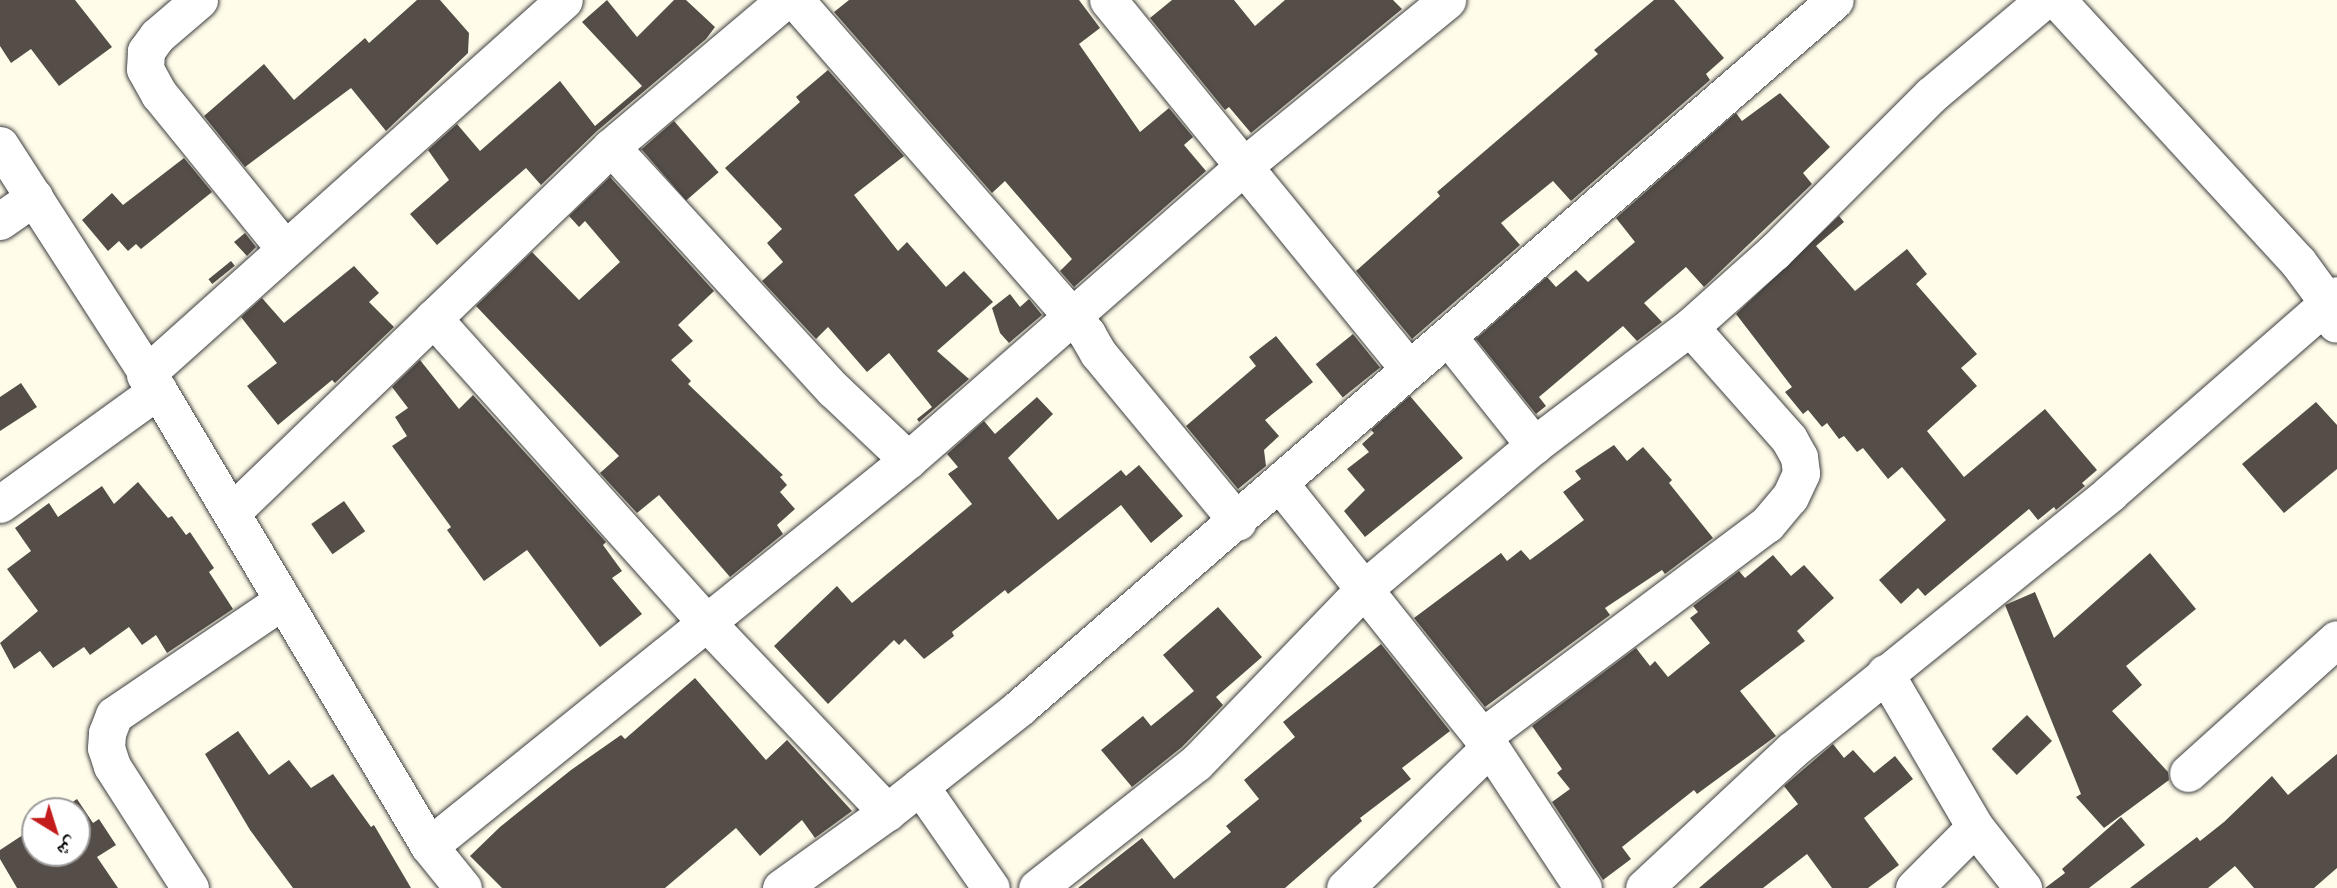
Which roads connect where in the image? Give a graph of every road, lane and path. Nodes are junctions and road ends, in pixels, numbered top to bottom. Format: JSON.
{"nodes":[{"id":1,"x":199,"y":0,"type":"edge"},
{"id":2,"x":564,"y":0,"type":"edge"},
{"id":3,"x":785,"y":0,"type":"edge"},
{"id":4,"x":795,"y":0,"type":"edge"},
{"id":5,"x":1108,"y":0,"type":"edge"},
{"id":6,"x":1835,"y":0,"type":"edge"},
{"id":7,"x":2044,"y":0,"type":"edge"},
{"id":8,"x":2057,"y":0,"type":"edge"},
{"id":9,"x":1440,"y":2,"type":"edge"},
{"id":10,"x":0,"y":145,"type":"edge"},
{"id":11,"x":611,"y":147,"type":"junction"},
{"id":12,"x":1245,"y":165,"type":"junction"},
{"id":13,"x":34,"y":197,"type":"junction"},
{"id":14,"x":0,"y":221,"type":"edge"},
{"id":15,"x":284,"y":248,"type":"junction"},
{"id":16,"x":2334,"y":308,"type":"edge"},
{"id":17,"x":433,"y":318,"type":"junction"},
{"id":18,"x":1072,"y":318,"type":"junction"},
{"id":19,"x":1690,"y":327,"type":"junction"},
{"id":20,"x":1449,"y":338,"type":"junction"},
{"id":21,"x":1408,"y":368,"type":"junction"},
{"id":22,"x":152,"y":383,"type":"junction"},
{"id":23,"x":1534,"y":444,"type":"junction"},
{"id":24,"x":908,"y":460,"type":"junction"},
{"id":25,"x":1280,"y":484,"type":"junction"},
{"id":26,"x":0,"y":504,"type":"edge"},
{"id":27,"x":232,"y":512,"type":"junction"},
{"id":28,"x":1238,"y":522,"type":"junction"},
{"id":29,"x":1365,"y":588,"type":"junction"},
{"id":30,"x":283,"y":600,"type":"junction"},
{"id":31,"x":708,"y":624,"type":"junction"},
{"id":32,"x":2337,"y":639,"type":"edge"},
{"id":33,"x":1885,"y":673,"type":"junction"},
{"id":34,"x":1486,"y":742,"type":"junction"},
{"id":35,"x":2189,"y":773,"type":"dead end"},
{"id":36,"x":920,"y":786,"type":"junction"},
{"id":37,"x":887,"y":812,"type":"junction"},
{"id":38,"x":1975,"y":827,"type":"junction"},
{"id":39,"x":429,"y":846,"type":"junction"},
{"id":40,"x":190,"y":888,"type":"edge"},
{"id":41,"x":463,"y":888,"type":"edge"},
{"id":42,"x":781,"y":888,"type":"edge"},
{"id":43,"x":991,"y":888,"type":"edge"},
{"id":44,"x":1037,"y":888,"type":"edge"},
{"id":45,"x":1345,"y":888,"type":"edge"},
{"id":46,"x":1583,"y":888,"type":"edge"},
{"id":47,"x":1644,"y":888,"type":"edge"},
{"id":48,"x":1914,"y":888,"type":"edge"},
{"id":49,"x":2023,"y":888,"type":"edge"}],
"edges":[{"from":1,"to":15,"type":"street"},
{"from":2,"to":15,"type":"street"},
{"from":3,"to":11,"type":"street"},
{"from":4,"to":18,"type":"street"},
{"from":5,"to":12,"type":"street"},
{"from":6,"to":20,"type":"street"},
{"from":7,"to":19,"type":"street"},
{"from":8,"to":16,"type":"street"},
{"from":9,"to":12,"type":"street"},
{"from":10,"to":13,"type":"street"},
{"from":11,"to":17,"type":"street"},
{"from":11,"to":24,"type":"street"},
{"from":12,"to":18,"type":"street"},
{"from":12,"to":21,"type":"street"},
{"from":13,"to":14,"type":"street"},
{"from":13,"to":22,"type":"street"},
{"from":15,"to":22,"type":"street"},
{"from":16,"to":33,"type":"street"},
{"from":17,"to":27,"type":"street"},
{"from":17,"to":31,"type":"street"},
{"from":18,"to":24,"type":"street"},
{"from":18,"to":28,"type":"street"},
{"from":19,"to":23,"type":"street"},
{"from":19,"to":34,"type":"street"},
{"from":20,"to":21,"type":"street"},
{"from":20,"to":23,"type":"street"},
{"from":21,"to":25,"type":"street"},
{"from":22,"to":26,"type":"street"},
{"from":22,"to":27,"type":"street"},
{"from":23,"to":29,"type":"street"},
{"from":24,"to":31,"type":"street"},
{"from":25,"to":28,"type":"street"},
{"from":25,"to":29,"type":"street"},
{"from":27,"to":30,"type":"street"},
{"from":28,"to":36,"type":"street"},
{"from":29,"to":34,"type":"street"},
{"from":29,"to":44,"type":"street"},
{"from":30,"to":39,"type":"street"},
{"from":30,"to":40,"type":"street"},
{"from":31,"to":37,"type":"street"},
{"from":31,"to":39,"type":"street"},
{"from":32,"to":35,"type":"street"},
{"from":33,"to":38,"type":"street"},
{"from":33,"to":47,"type":"street"},
{"from":34,"to":45,"type":"street"},
{"from":34,"to":46,"type":"street"},
{"from":36,"to":37,"type":"street"},
{"from":36,"to":43,"type":"street"},
{"from":37,"to":42,"type":"street"},
{"from":38,"to":48,"type":"street"},
{"from":38,"to":49,"type":"street"},
{"from":39,"to":41,"type":"street"}]}
